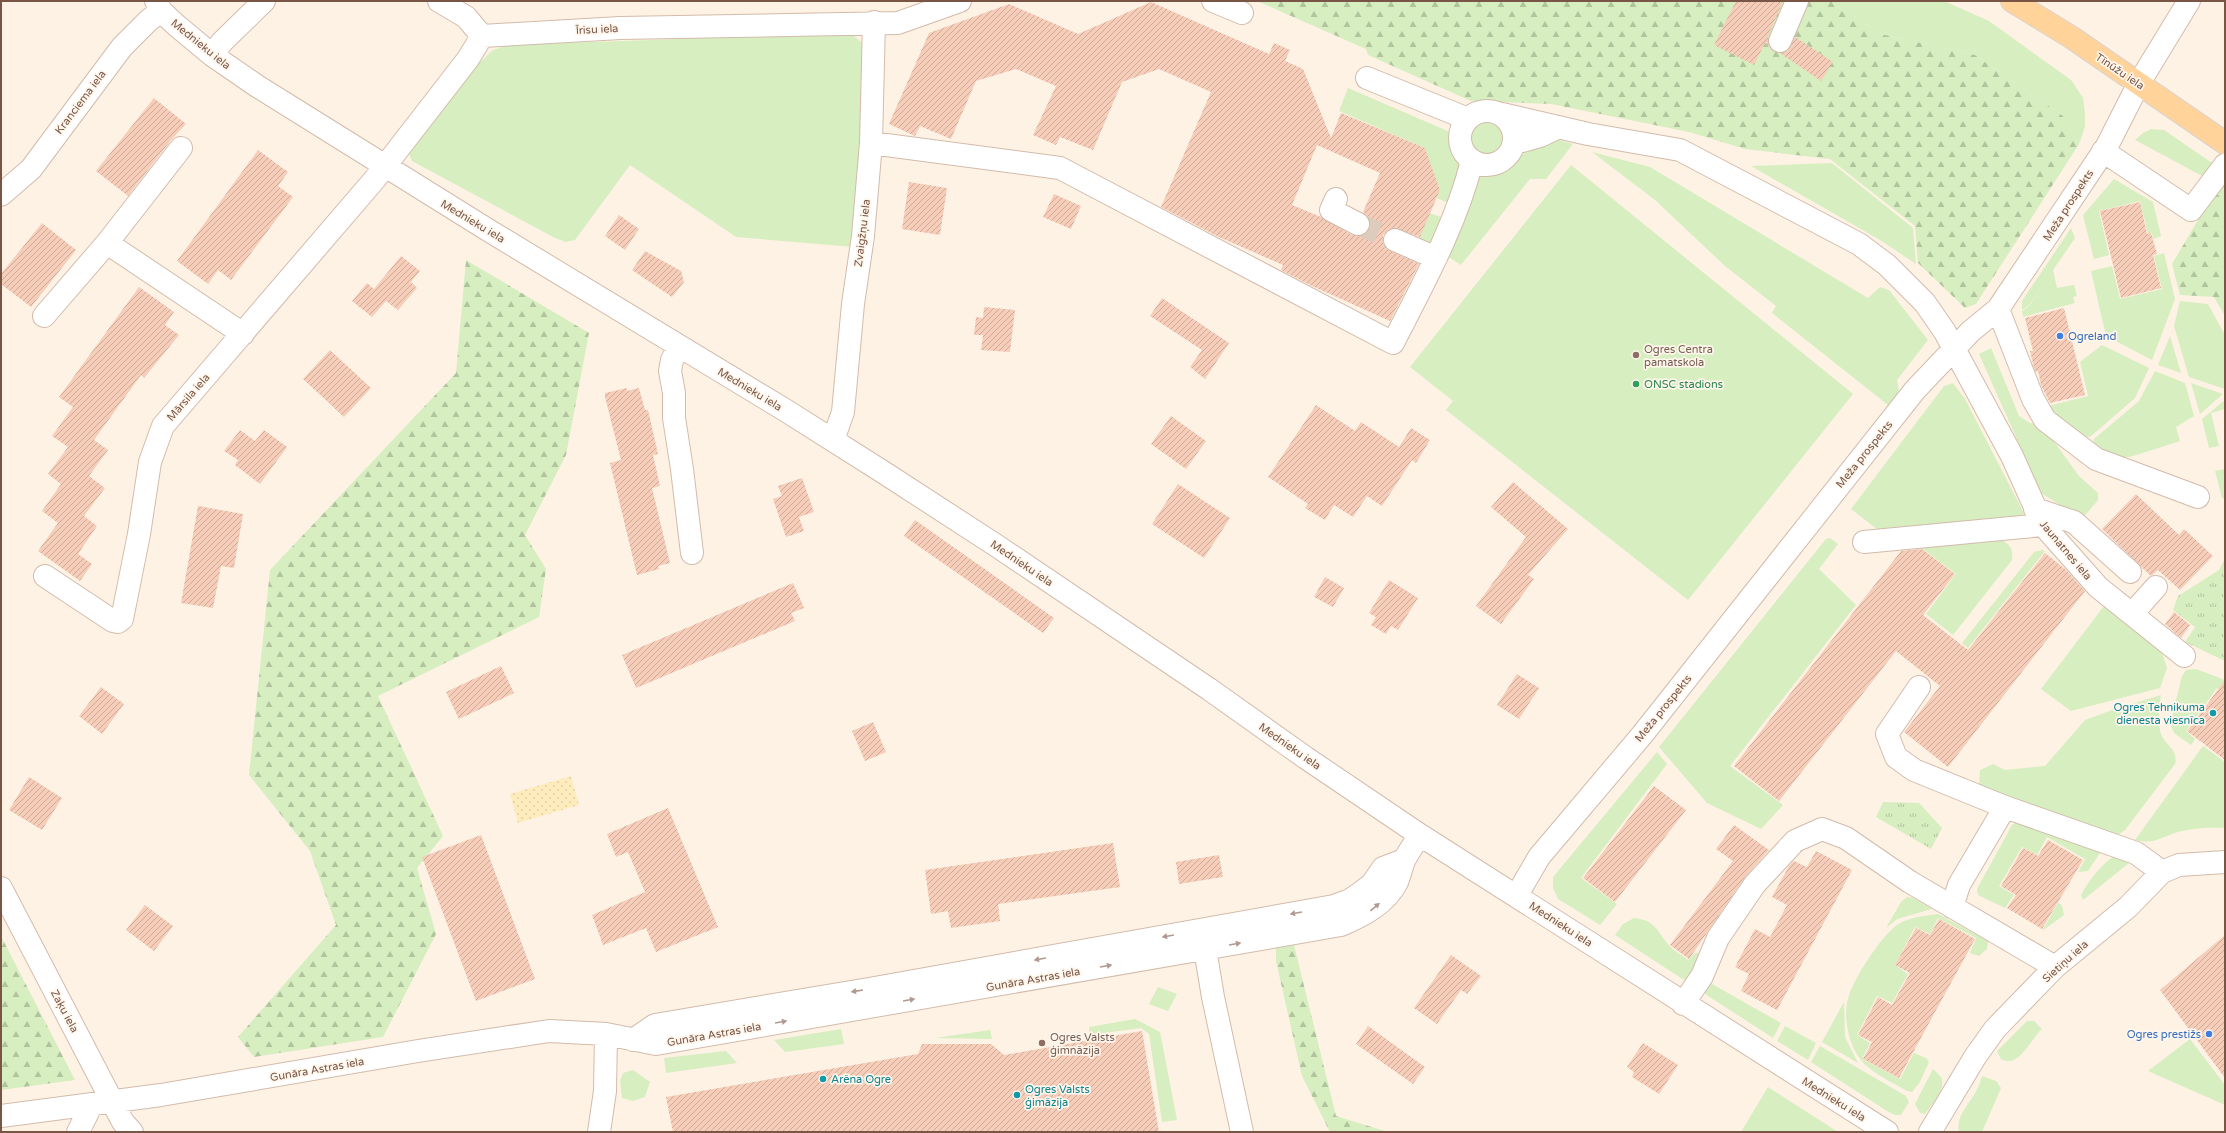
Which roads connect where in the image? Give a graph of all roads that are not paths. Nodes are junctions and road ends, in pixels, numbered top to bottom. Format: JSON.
{"nodes":[{"id":1,"x":264,"y":1,"type":"edge"},
{"id":2,"x":439,"y":1,"type":"edge"},
{"id":3,"x":960,"y":1,"type":"edge"},
{"id":4,"x":1213,"y":1,"type":"edge"},
{"id":5,"x":1798,"y":1,"type":"edge"},
{"id":6,"x":2012,"y":1,"type":"edge"},
{"id":7,"x":2190,"y":1,"type":"edge"},
{"id":8,"x":159,"y":6,"type":"edge"},
{"id":9,"x":1242,"y":13,"type":"dead end"},
{"id":10,"x":874,"y":22,"type":"junction"},
{"id":11,"x":482,"y":36,"type":"junction"},
{"id":12,"x":1780,"y":41,"type":"dead end"},
{"id":13,"x":212,"y":55,"type":"junction"},
{"id":14,"x":1367,"y":78,"type":"dead end"},
{"id":15,"x":2139,"y":83,"type":"junction"},
{"id":16,"x":1502,"y":114,"type":"junction"},
{"id":17,"x":1468,"y":119,"type":"junction"},
{"id":18,"x":1559,"y":127,"type":"junction"},
{"id":19,"x":871,"y":142,"type":"junction"},
{"id":20,"x":1515,"y":143,"type":"junction"},
{"id":21,"x":2225,"y":143,"type":"edge"},
{"id":22,"x":181,"y":148,"type":"dead end"},
{"id":23,"x":2103,"y":151,"type":"junction"},
{"id":24,"x":1472,"y":160,"type":"junction"},
{"id":25,"x":2225,"y":165,"type":"edge"},
{"id":26,"x":385,"y":166,"type":"junction"},
{"id":27,"x":1,"y":195,"type":"edge"},
{"id":28,"x":1336,"y":199,"type":"dead end"},
{"id":29,"x":1358,"y":224,"type":"tunnel mouth"},
{"id":30,"x":1395,"y":240,"type":"tunnel mouth"},
{"id":31,"x":107,"y":244,"type":"junction"},
{"id":32,"x":1436,"y":258,"type":"junction"},
{"id":33,"x":1998,"y":309,"type":"junction"},
{"id":34,"x":44,"y":316,"type":"dead end"},
{"id":35,"x":243,"y":334,"type":"junction"},
{"id":36,"x":679,"y":346,"type":"junction"},
{"id":37,"x":1954,"y":348,"type":"junction"},
{"id":38,"x":833,"y":440,"type":"junction"},
{"id":39,"x":2198,"y":497,"type":"dead end"},
{"id":40,"x":2039,"y":517,"type":"junction"},
{"id":41,"x":1864,"y":542,"type":"dead end"},
{"id":42,"x":692,"y":553,"type":"dead end"},
{"id":43,"x":2130,"y":572,"type":"dead end"},
{"id":44,"x":45,"y":576,"type":"dead end"},
{"id":45,"x":2156,"y":587,"type":"dead end"},
{"id":46,"x":2132,"y":614,"type":"junction"},
{"id":47,"x":2184,"y":656,"type":"dead end"},
{"id":48,"x":1919,"y":687,"type":"dead end"},
{"id":49,"x":2005,"y":807,"type":"junction"},
{"id":50,"x":1420,"y":834,"type":"junction"},
{"id":51,"x":1404,"y":860,"type":"junction"},
{"id":52,"x":2225,"y":862,"type":"edge"},
{"id":53,"x":2162,"y":872,"type":"junction"},
{"id":54,"x":1,"y":888,"type":"edge"},
{"id":55,"x":1517,"y":895,"type":"junction"},
{"id":56,"x":1952,"y":907,"type":"junction"},
{"id":57,"x":1205,"y":949,"type":"junction"},
{"id":58,"x":2055,"y":967,"type":"junction"},
{"id":59,"x":1683,"y":1004,"type":"junction"},
{"id":60,"x":606,"y":1034,"type":"junction"},
{"id":61,"x":633,"y":1040,"type":"junction"},
{"id":62,"x":102,"y":1103,"type":"junction"},
{"id":63,"x":1,"y":1116,"type":"edge"},
{"id":64,"x":78,"y":1132,"type":"edge"},
{"id":65,"x":132,"y":1132,"type":"edge"},
{"id":66,"x":599,"y":1132,"type":"edge"},
{"id":67,"x":1242,"y":1132,"type":"edge"},
{"id":68,"x":1887,"y":1132,"type":"edge"},
{"id":69,"x":1930,"y":1132,"type":"edge"}],
"edges":[{"from":1,"to":13,"type":"street"},
{"from":2,"to":11,"type":"street"},
{"from":3,"to":10,"type":"street","name":"Īrisu iela"},
{"from":4,"to":9,"type":"street"},
{"from":5,"to":12,"type":"street"},
{"from":6,"to":15,"type":"main road","name":"Tīnūžu iela"},
{"from":7,"to":15,"type":"street","name":"Meža prospekts"},
{"from":8,"to":13,"type":"street","name":"Mednieku iela"},
{"from":8,"to":27,"type":"street","name":"Kranciema iela"},
{"from":10,"to":11,"type":"street","name":"Īrisu iela"},
{"from":10,"to":19,"type":"street","name":"Zvaigžņu iela"},
{"from":11,"to":26,"type":"street"},
{"from":13,"to":26,"type":"street","name":"Mednieku iela"},
{"from":14,"to":17,"type":"street"},
{"from":15,"to":21,"type":"main road","name":"Tīnūžu iela"},
{"from":15,"to":23,"type":"street","name":"Meža prospekts"},
{"from":16,"to":17,"type":"street"},
{"from":16,"to":18,"type":"street","name":"Jaunatnes iela"},
{"from":16,"to":20,"type":"street"},
{"from":17,"to":24,"type":"street"},
{"from":18,"to":20,"type":"street"},
{"from":18,"to":37,"type":"street","name":"Jaunatnes iela"},
{"from":19,"to":32,"type":"street"},
{"from":19,"to":38,"type":"street","name":"Zvaigžņu iela"},
{"from":20,"to":24,"type":"street"},
{"from":22,"to":31,"type":"street"},
{"from":23,"to":25,"type":"street"},
{"from":23,"to":33,"type":"street","name":"Meža prospekts"},
{"from":24,"to":32,"type":"street"},
{"from":26,"to":35,"type":"street","name":"Mārsila iela"},
{"from":26,"to":36,"type":"street","name":"Mednieku iela"},
{"from":28,"to":29,"type":"street"},
{"from":30,"to":32,"type":"street"},
{"from":31,"to":34,"type":"street"},
{"from":31,"to":35,"type":"street"},
{"from":33,"to":37,"type":"street","name":"Meža prospekts"},
{"from":33,"to":39,"type":"street"},
{"from":35,"to":44,"type":"street","name":"Mārsila iela"},
{"from":36,"to":38,"type":"street","name":"Mednieku iela"},
{"from":36,"to":42,"type":"street"},
{"from":37,"to":40,"type":"street","name":"Jaunatnes iela"},
{"from":37,"to":55,"type":"street","name":"Meža prospekts"},
{"from":38,"to":50,"type":"street","name":"Mednieku iela"},
{"from":40,"to":41,"type":"street"},
{"from":40,"to":43,"type":"street"},
{"from":40,"to":46,"type":"street","name":"Jaunatnes iela"},
{"from":45,"to":46,"type":"street"},
{"from":46,"to":47,"type":"street","name":"Jaunatnes iela"},
{"from":48,"to":49,"type":"street"},
{"from":49,"to":53,"type":"street"},
{"from":49,"to":56,"type":"street"},
{"from":50,"to":51,"type":"street","name":"Gunāra Astras iela"},
{"from":50,"to":55,"type":"street","name":"Mednieku iela"},
{"from":57,"to":51,"type":"street","name":"Gunāra Astras iela","one_way":true},
{"from":51,"to":61,"type":"street","name":"Gunāra Astras iela","one_way":true},
{"from":52,"to":53,"type":"street","name":"Sietiņu iela"},
{"from":53,"to":58,"type":"street","name":"Sietiņu iela"},
{"from":54,"to":62,"type":"street","name":"Zaķu iela"},
{"from":55,"to":59,"type":"street","name":"Mednieku iela"},
{"from":56,"to":58,"type":"street"},
{"from":56,"to":59,"type":"street"},
{"from":61,"to":57,"type":"street","name":"Gunāra Astras iela","one_way":true},
{"from":57,"to":67,"type":"street"},
{"from":58,"to":69,"type":"street","name":"Sietiņu iela"},
{"from":59,"to":68,"type":"street","name":"Mednieku iela"},
{"from":60,"to":61,"type":"street","name":"Gunāra Astras iela"},
{"from":60,"to":62,"type":"street","name":"Gunāra Astras iela"},
{"from":60,"to":66,"type":"street"},
{"from":62,"to":63,"type":"street","name":"Gunāra Astras iela"},
{"from":62,"to":64,"type":"street"},
{"from":62,"to":65,"type":"street","name":"Zaķu iela"}]}
